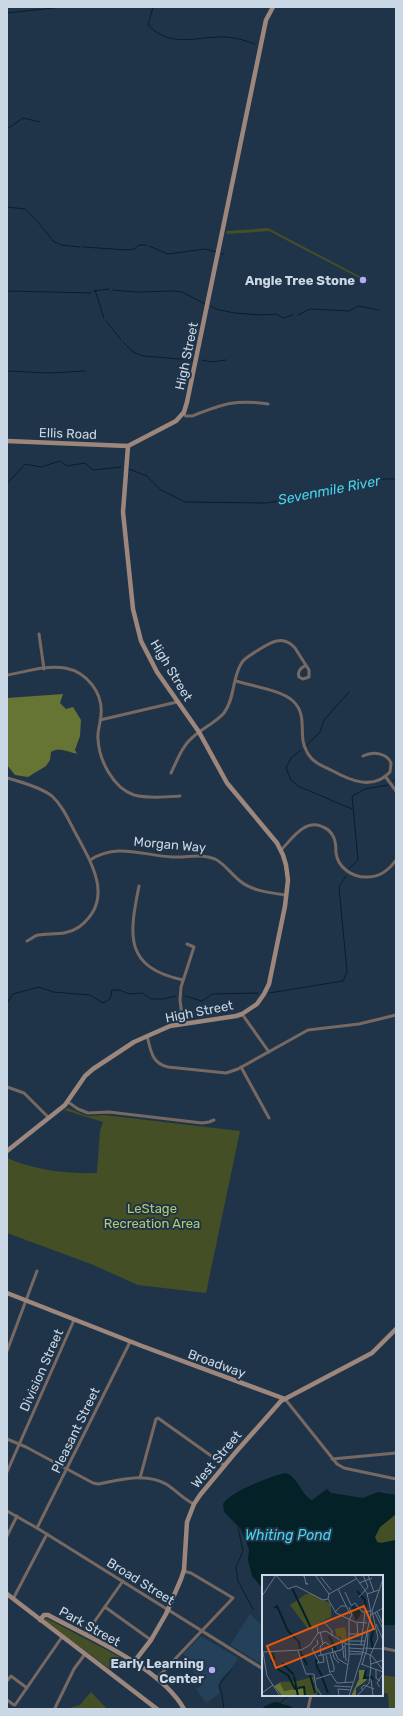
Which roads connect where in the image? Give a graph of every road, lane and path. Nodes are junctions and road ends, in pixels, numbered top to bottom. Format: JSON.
{"nodes":[{"id":1,"x":273,"y":7,"type":"edge"},
{"id":2,"x":268,"y":404,"type":"dead end"},
{"id":3,"x":183,"y":414,"type":"junction"},
{"id":4,"x":7,"y":441,"type":"edge"},
{"id":5,"x":128,"y":446,"type":"junction"},
{"id":6,"x":38,"y":634,"type":"dead end"},
{"id":7,"x":306,"y":665,"type":"junction"},
{"id":8,"x":44,"y":669,"type":"junction"},
{"id":9,"x":7,"y":675,"type":"edge"},
{"id":10,"x":236,"y":681,"type":"junction"},
{"id":11,"x":177,"y":702,"type":"junction"},
{"id":12,"x":100,"y":720,"type":"junction"},
{"id":13,"x":199,"y":732,"type":"junction"},
{"id":14,"x":364,"y":756,"type":"dead end"},
{"id":15,"x":171,"y":773,"type":"dead end"},
{"id":16,"x":386,"y":776,"type":"junction"},
{"id":17,"x":7,"y":778,"type":"edge"},
{"id":18,"x":396,"y":791,"type":"edge"},
{"id":19,"x":180,"y":796,"type":"dead end"},
{"id":20,"x":281,"y":850,"type":"junction"},
{"id":21,"x":90,"y":860,"type":"junction"},
{"id":22,"x":396,"y":860,"type":"edge"},
{"id":23,"x":139,"y":886,"type":"dead end"},
{"id":24,"x":286,"y":895,"type":"junction"},
{"id":25,"x":27,"y":941,"type":"dead end"},
{"id":26,"x":187,"y":944,"type":"dead end"},
{"id":27,"x":183,"y":980,"type":"junction"},
{"id":28,"x":242,"y":1014,"type":"junction"},
{"id":29,"x":396,"y":1015,"type":"edge"},
{"id":30,"x":183,"y":1024,"type":"junction"},
{"id":31,"x":147,"y":1036,"type":"junction"},
{"id":32,"x":269,"y":1052,"type":"junction"},
{"id":33,"x":241,"y":1068,"type":"junction"},
{"id":34,"x":7,"y":1087,"type":"edge"},
{"id":35,"x":68,"y":1102,"type":"junction"},
{"id":36,"x":49,"y":1118,"type":"junction"},
{"id":37,"x":269,"y":1118,"type":"dead end"},
{"id":38,"x":214,"y":1120,"type":"dead end"},
{"id":39,"x":7,"y":1151,"type":"edge"},
{"id":40,"x":37,"y":1271,"type":"dead end"},
{"id":41,"x":7,"y":1293,"type":"edge"},
{"id":42,"x":26,"y":1301,"type":"junction"},
{"id":43,"x":74,"y":1320,"type":"junction"},
{"id":44,"x":396,"y":1329,"type":"edge"},
{"id":45,"x":130,"y":1342,"type":"junction"},
{"id":46,"x":7,"y":1351,"type":"edge"},
{"id":47,"x":284,"y":1399,"type":"junction"},
{"id":48,"x":7,"y":1439,"type":"edge"},
{"id":49,"x":20,"y":1444,"type":"junction"},
{"id":50,"x":396,"y":1453,"type":"edge"},
{"id":51,"x":332,"y":1460,"type":"junction"},
{"id":52,"x":224,"y":1465,"type":"junction"},
{"id":53,"x":67,"y":1469,"type":"junction"},
{"id":54,"x":7,"y":1472,"type":"edge"},
{"id":55,"x":140,"y":1478,"type":"junction"},
{"id":56,"x":396,"y":1479,"type":"edge"},
{"id":57,"x":194,"y":1504,"type":"junction"},
{"id":58,"x":7,"y":1511,"type":"edge"},
{"id":59,"x":17,"y":1516,"type":"junction"},
{"id":60,"x":37,"y":1528,"type":"junction"},
{"id":61,"x":47,"y":1534,"type":"junction"},
{"id":62,"x":7,"y":1536,"type":"edge"},
{"id":63,"x":183,"y":1571,"type":"junction"},
{"id":64,"x":123,"y":1581,"type":"junction"},
{"id":65,"x":7,"y":1594,"type":"edge"},
{"id":66,"x":13,"y":1599,"type":"junction"},
{"id":67,"x":105,"y":1607,"type":"junction"},
{"id":68,"x":168,"y":1610,"type":"junction"},
{"id":69,"x":40,"y":1620,"type":"junction"},
{"id":70,"x":202,"y":1631,"type":"junction"},
{"id":71,"x":85,"y":1635,"type":"junction"},
{"id":72,"x":62,"y":1637,"type":"junction"},
{"id":73,"x":151,"y":1640,"type":"junction"},
{"id":74,"x":383,"y":1648,"type":"edge"},
{"id":75,"x":396,"y":1651,"type":"edge"},
{"id":76,"x":85,"y":1654,"type":"junction"},
{"id":77,"x":134,"y":1662,"type":"junction"},
{"id":78,"x":262,"y":1668,"type":"edge"},
{"id":79,"x":157,"y":1678,"type":"junction"},
{"id":80,"x":7,"y":1681,"type":"edge"},
{"id":81,"x":27,"y":1688,"type":"junction"},
{"id":82,"x":310,"y":1696,"type":"edge"},
{"id":83,"x":7,"y":1700,"type":"edge"},
{"id":84,"x":55,"y":1708,"type":"edge"},
{"id":85,"x":157,"y":1709,"type":"edge"},
{"id":86,"x":184,"y":1709,"type":"edge"},
{"id":87,"x":308,"y":1709,"type":"edge"}],
"edges":[{"from":1,"to":3,"type":"street","name":"High Street"},
{"from":2,"to":3,"type":"street"},
{"from":3,"to":5,"type":"street"},
{"from":4,"to":5,"type":"street","name":"Ellis Road"},
{"from":5,"to":11,"type":"street","name":"High Street"},
{"from":6,"to":8,"type":"street"},
{"from":7,"to":7,"type":"street"},
{"from":7,"to":10,"type":"street"},
{"from":8,"to":9,"type":"street"},
{"from":8,"to":12,"type":"street"},
{"from":10,"to":13,"type":"street"},
{"from":10,"to":16,"type":"street"},
{"from":11,"to":12,"type":"street"},
{"from":11,"to":13,"type":"street","name":"High Street"},
{"from":12,"to":19,"type":"street"},
{"from":13,"to":15,"type":"street"},
{"from":13,"to":20,"type":"street","name":"High Street"},
{"from":14,"to":16,"type":"street"},
{"from":16,"to":18,"type":"street"},
{"from":17,"to":21,"type":"street"},
{"from":20,"to":22,"type":"street"},
{"from":20,"to":24,"type":"street","name":"High Street"},
{"from":21,"to":24,"type":"street","name":"Morgan Way"},
{"from":21,"to":25,"type":"street"},
{"from":23,"to":27,"type":"street"},
{"from":24,"to":28,"type":"street","name":"High Street"},
{"from":26,"to":27,"type":"street"},
{"from":27,"to":30,"type":"street"},
{"from":28,"to":30,"type":"street","name":"High Street"},
{"from":28,"to":32,"type":"street"},
{"from":29,"to":32,"type":"street"},
{"from":30,"to":31,"type":"street","name":"High Street"},
{"from":31,"to":33,"type":"street"},
{"from":31,"to":35,"type":"street","name":"High Street"},
{"from":32,"to":33,"type":"street"},
{"from":33,"to":37,"type":"street"},
{"from":34,"to":36,"type":"street"},
{"from":35,"to":36,"type":"street","name":"High Street"},
{"from":35,"to":38,"type":"street"},
{"from":36,"to":39,"type":"street","name":"High Street"},
{"from":40,"to":42,"type":"street"},
{"from":41,"to":42,"type":"street","name":"Broadway"},
{"from":42,"to":43,"type":"street","name":"Broadway"},
{"from":42,"to":46,"type":"street"},
{"from":43,"to":45,"type":"street","name":"Broadway"},
{"from":43,"to":49,"type":"street","name":"Division Street"},
{"from":44,"to":47,"type":"street","name":"West Street"},
{"from":45,"to":47,"type":"street","name":"Broadway"},
{"from":45,"to":53,"type":"street","name":"Pleasant Street"},
{"from":47,"to":51,"type":"street"},
{"from":47,"to":52,"type":"street","name":"West Street"},
{"from":48,"to":49,"type":"street"},
{"from":49,"to":53,"type":"street"},
{"from":49,"to":54,"type":"street","name":"Division Street"},
{"from":50,"to":51,"type":"street"},
{"from":51,"to":56,"type":"street"},
{"from":52,"to":55,"type":"street"},
{"from":52,"to":57,"type":"street","name":"West Street"},
{"from":53,"to":55,"type":"street"},
{"from":53,"to":60,"type":"street","name":"Pleasant Street"},
{"from":55,"to":57,"type":"street"},
{"from":57,"to":63,"type":"street","name":"West Street"},
{"from":58,"to":59,"type":"street","name":"Broad Street"},
{"from":59,"to":60,"type":"street","name":"Broad Street"},
{"from":59,"to":62,"type":"street"},
{"from":60,"to":61,"type":"street","name":"Broad Street"},
{"from":61,"to":64,"type":"street","name":"Broad Street"},
{"from":61,"to":66,"type":"street"},
{"from":63,"to":68,"type":"street","name":"West Street"},
{"from":63,"to":70,"type":"street"},
{"from":64,"to":67,"type":"street"},
{"from":64,"to":68,"type":"street","name":"Broad Street"},
{"from":65,"to":66,"type":"street"},
{"from":66,"to":69,"type":"street"},
{"from":67,"to":71,"type":"street"},
{"from":67,"to":73,"type":"street"},
{"from":68,"to":70,"type":"street","name":"Broad Street"},
{"from":68,"to":73,"type":"street","name":"West Street"},
{"from":69,"to":71,"type":"street","name":"Park Street"},
{"from":69,"to":72,"type":"street"},
{"from":70,"to":78,"type":"street","name":"Broad Street"},
{"from":70,"to":79,"type":"street"},
{"from":71,"to":77,"type":"street","name":"Park Street"},
{"from":72,"to":76,"type":"street"},
{"from":72,"to":81,"type":"street"},
{"from":73,"to":77,"type":"street","name":"West Street"},
{"from":74,"to":75,"type":"street"},
{"from":76,"to":84,"type":"street"},
{"from":76,"to":85,"type":"street"},
{"from":77,"to":79,"type":"street","name":"Park Street"},
{"from":79,"to":86,"type":"street","name":"Park Street"},
{"from":80,"to":81,"type":"street"},
{"from":81,"to":83,"type":"street"},
{"from":82,"to":87,"type":"street"}]}
